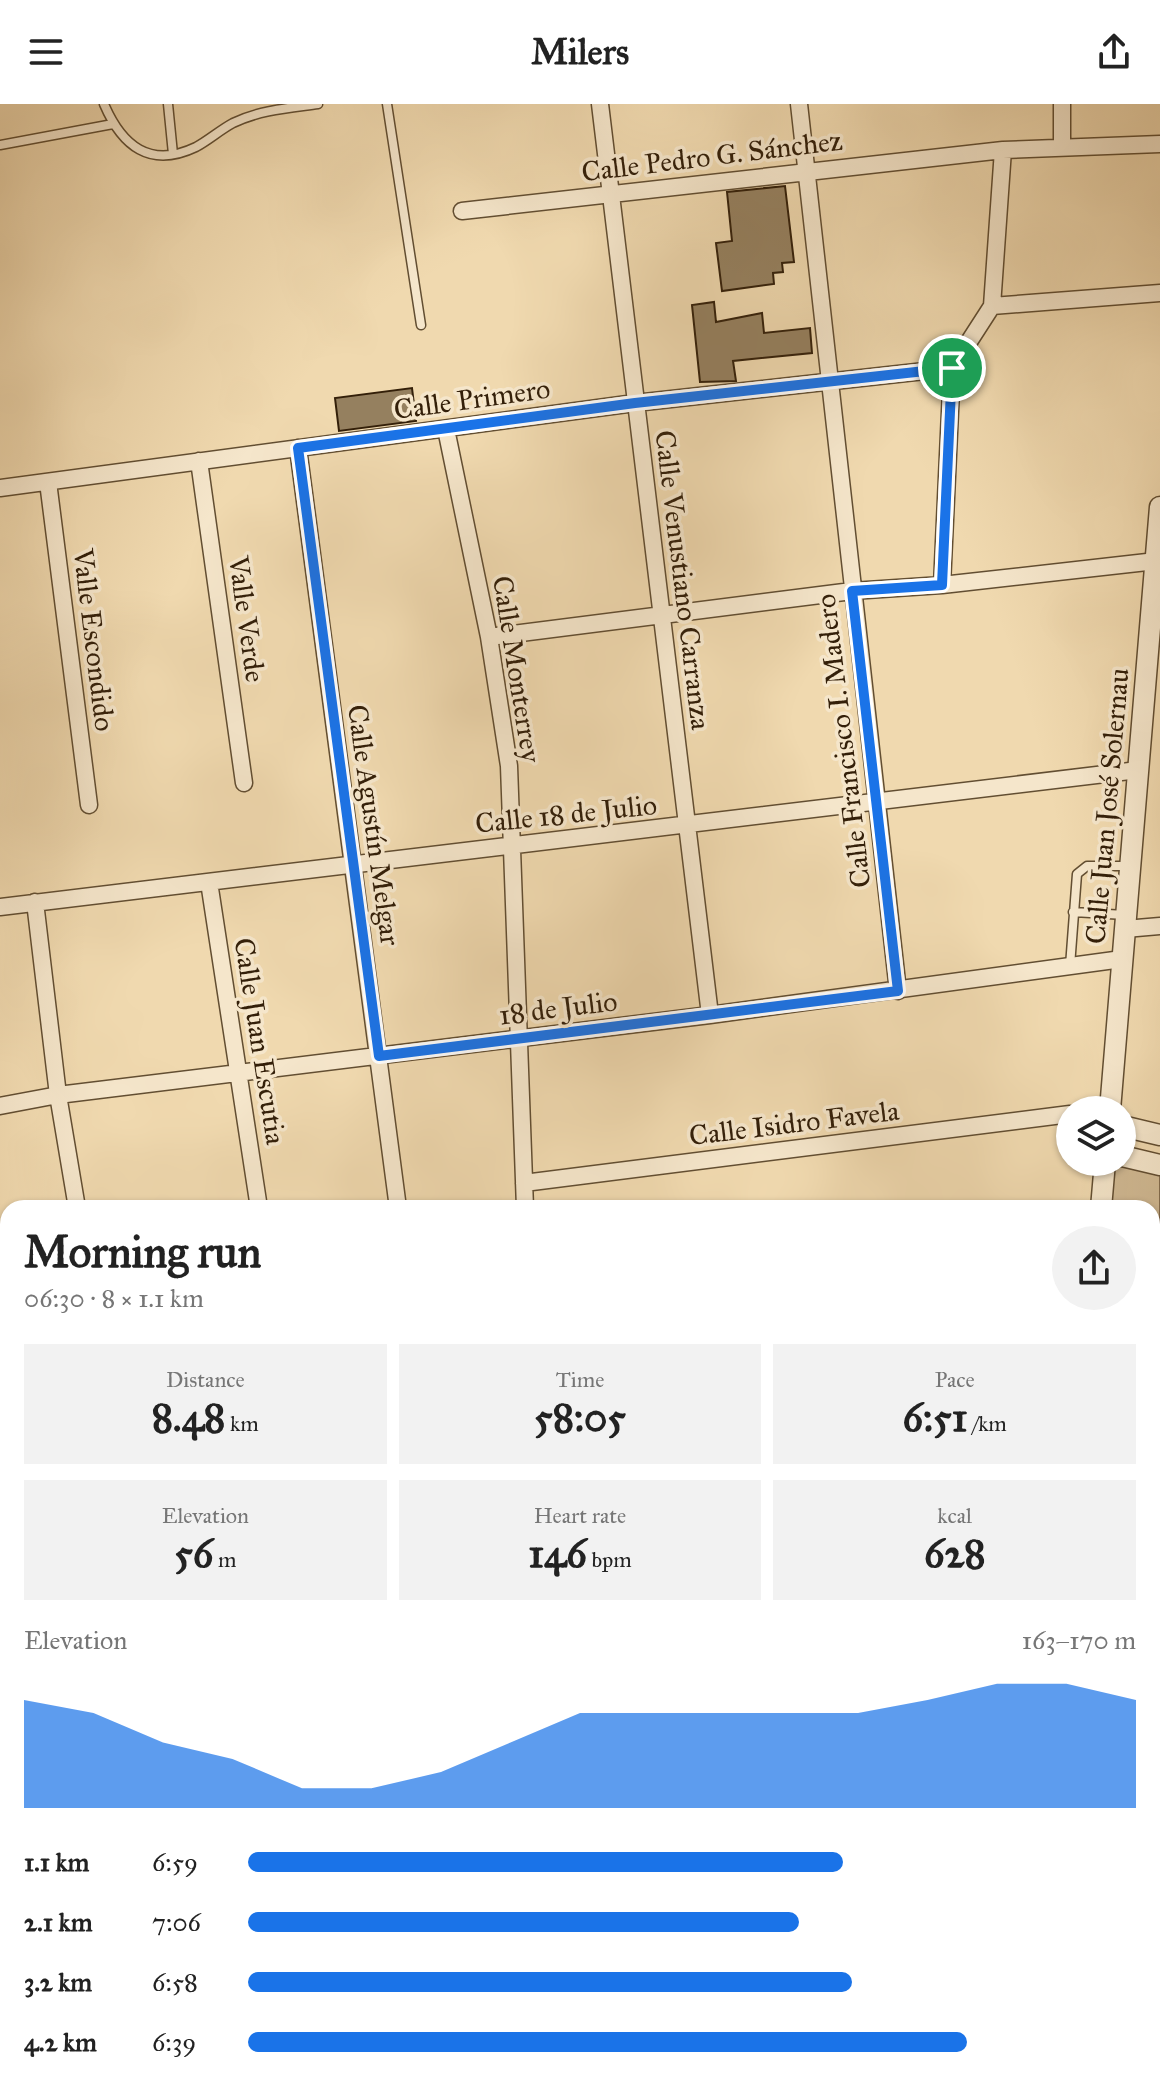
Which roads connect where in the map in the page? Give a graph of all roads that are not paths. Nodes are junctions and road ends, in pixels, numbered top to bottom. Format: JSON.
{"nodes":[{"id":1,"x":104,"y":104,"type":"edge"},
{"id":2,"x":168,"y":104,"type":"edge"},
{"id":3,"x":317,"y":104,"type":"edge"},
{"id":4,"x":387,"y":104,"type":"edge"},
{"id":5,"x":600,"y":104,"type":"edge"},
{"id":6,"x":799,"y":104,"type":"edge"},
{"id":7,"x":1062,"y":104,"type":"edge"},
{"id":8,"x":113,"y":124,"type":"junction"},
{"id":9,"x":1160,"y":144,"type":"edge"},
{"id":10,"x":0,"y":145,"type":"edge"},
{"id":11,"x":1062,"y":145,"type":"junction"},
{"id":12,"x":1003,"y":150,"type":"junction"},
{"id":13,"x":173,"y":154,"type":"junction"},
{"id":14,"x":807,"y":171,"type":"junction"},
{"id":15,"x":613,"y":194,"type":"junction"},
{"id":16,"x":462,"y":211,"type":"dead end"},
{"id":17,"x":1160,"y":293,"type":"edge"},
{"id":18,"x":992,"y":306,"type":"junction"},
{"id":19,"x":421,"y":325,"type":"dead end"},
{"id":20,"x":952,"y":368,"type":"junction"},
{"id":21,"x":832,"y":383,"type":"junction"},
{"id":22,"x":635,"y":403,"type":"junction"},
{"id":23,"x":446,"y":429,"type":"junction"},
{"id":24,"x":298,"y":448,"type":"junction"},
{"id":25,"x":199,"y":461,"type":"junction"},
{"id":26,"x":48,"y":482,"type":"junction"},
{"id":27,"x":0,"y":488,"type":"edge"},
{"id":28,"x":1160,"y":507,"type":"edge"},
{"id":29,"x":1156,"y":561,"type":"junction"},
{"id":30,"x":942,"y":585,"type":"junction"},
{"id":31,"x":852,"y":591,"type":"junction"},
{"id":32,"x":662,"y":614,"type":"junction"},
{"id":33,"x":489,"y":637,"type":"junction"},
{"id":34,"x":1153,"y":670,"type":"edge"},
{"id":35,"x":1138,"y":770,"type":"junction"},
{"id":36,"x":244,"y":783,"type":"dead end"},
{"id":37,"x":876,"y":804,"type":"junction"},
{"id":38,"x":89,"y":805,"type":"dead end"},
{"id":39,"x":688,"y":827,"type":"junction"},
{"id":40,"x":510,"y":847,"type":"junction"},
{"id":41,"x":353,"y":863,"type":"junction"},
{"id":42,"x":1130,"y":866,"type":"junction"},
{"id":43,"x":209,"y":882,"type":"junction"},
{"id":44,"x":35,"y":902,"type":"junction"},
{"id":45,"x":0,"y":907,"type":"edge"},
{"id":46,"x":1073,"y":912,"type":"junction"},
{"id":47,"x":1125,"y":922,"type":"junction"},
{"id":48,"x":1160,"y":926,"type":"edge"},
{"id":49,"x":1122,"y":959,"type":"junction"},
{"id":50,"x":1070,"y":966,"type":"junction"},
{"id":51,"x":898,"y":991,"type":"junction"},
{"id":52,"x":710,"y":1015,"type":"junction"},
{"id":53,"x":516,"y":1039,"type":"junction"},
{"id":54,"x":379,"y":1056,"type":"junction"},
{"id":55,"x":239,"y":1073,"type":"junction"},
{"id":56,"x":58,"y":1095,"type":"junction"},
{"id":57,"x":1109,"y":1096,"type":"edge"},
{"id":58,"x":0,"y":1106,"type":"edge"},
{"id":59,"x":1056,"y":1116,"type":"edge"},
{"id":60,"x":1136,"y":1129,"type":"edge"},
{"id":61,"x":1160,"y":1135,"type":"edge"},
{"id":62,"x":1136,"y":1159,"type":"edge"},
{"id":63,"x":1160,"y":1165,"type":"edge"},
{"id":64,"x":1104,"y":1176,"type":"edge"},
{"id":65,"x":524,"y":1183,"type":"junction"},
{"id":66,"x":76,"y":1200,"type":"edge"},
{"id":67,"x":258,"y":1200,"type":"edge"},
{"id":68,"x":397,"y":1200,"type":"edge"},
{"id":69,"x":525,"y":1200,"type":"edge"},
{"id":70,"x":1102,"y":1200,"type":"edge"}],
"edges":[{"from":1,"to":8,"type":"lane"},
{"from":2,"to":13,"type":"lane"},
{"from":3,"to":13,"type":"lane"},
{"from":4,"to":19,"type":"lane"},
{"from":5,"to":15,"type":"street","name":"Calle Venustiano Carranza"},
{"from":6,"to":14,"type":"street","name":"Calle Francisco I. Madero"},
{"from":7,"to":11,"type":"street"},
{"from":8,"to":10,"type":"lane"},
{"from":8,"to":13,"type":"lane"},
{"from":9,"to":11,"type":"street","name":"Calle Pedro G. Sánchez"},
{"from":11,"to":12,"type":"street","name":"Calle Pedro G. Sánchez"},
{"from":12,"to":14,"type":"street","name":"Calle Pedro G. Sánchez"},
{"from":12,"to":18,"type":"street"},
{"from":14,"to":15,"type":"street","name":"Calle Pedro G. Sánchez"},
{"from":14,"to":21,"type":"street","name":"Calle Francisco I. Madero"},
{"from":15,"to":16,"type":"street","name":"Calle Pedro G. Sánchez"},
{"from":15,"to":22,"type":"street","name":"Calle Venustiano Carranza"},
{"from":17,"to":18,"type":"street"},
{"from":18,"to":20,"type":"street"},
{"from":20,"to":21,"type":"street","name":"Calle Primero"},
{"from":20,"to":30,"type":"street"},
{"from":21,"to":22,"type":"street","name":"Calle Primero"},
{"from":21,"to":31,"type":"street","name":"Calle Francisco I. Madero"},
{"from":22,"to":23,"type":"street","name":"Calle Primero"},
{"from":22,"to":32,"type":"street","name":"Calle Venustiano Carranza"},
{"from":23,"to":24,"type":"street","name":"Calle Primero"},
{"from":23,"to":33,"type":"street","name":"Calle Monterrey"},
{"from":24,"to":25,"type":"street","name":"Calle Primero"},
{"from":24,"to":41,"type":"street","name":"Calle Agustín Melgar"},
{"from":25,"to":26,"type":"street","name":"Calle Primero"},
{"from":25,"to":36,"type":"street","name":"Valle Verde"},
{"from":26,"to":27,"type":"street","name":"Calle Primero"},
{"from":26,"to":38,"type":"street","name":"Valle Escondido"},
{"from":28,"to":29,"type":"street","name":"Calle Juan José Solernau"},
{"from":29,"to":30,"type":"street"},
{"from":29,"to":34,"type":"street","name":"Calle Juan José Solernau"},
{"from":30,"to":31,"type":"street"},
{"from":31,"to":32,"type":"street"},
{"from":31,"to":37,"type":"street","name":"Calle Francisco I. Madero"},
{"from":32,"to":33,"type":"street"},
{"from":32,"to":39,"type":"street","name":"Calle Venustiano Carranza"},
{"from":33,"to":40,"type":"street","name":"Calle Monterrey"},
{"from":34,"to":35,"type":"street","name":"Calle Juan José Solernau"},
{"from":35,"to":37,"type":"street","name":"Calle 18 de Julio"},
{"from":35,"to":42,"type":"street","name":"Calle Juan José Solernau"},
{"from":37,"to":39,"type":"street","name":"Calle 18 de Julio"},
{"from":37,"to":51,"type":"street","name":"Calle Francisco I. Madero"},
{"from":39,"to":40,"type":"street","name":"Calle 18 de Julio"},
{"from":39,"to":52,"type":"street","name":"Calle Venustiano Carranza"},
{"from":40,"to":41,"type":"street","name":"Calle 18 de Julio"},
{"from":40,"to":53,"type":"street","name":"Calle Monterrey"},
{"from":41,"to":43,"type":"street","name":"Calle 18 de Julio"},
{"from":41,"to":54,"type":"street","name":"Calle Agustín Melgar"},
{"from":42,"to":46,"type":"lane"},
{"from":42,"to":47,"type":"street","name":"Calle Juan José Solernau"},
{"from":43,"to":44,"type":"street","name":"Calle 18 de Julio"},
{"from":43,"to":55,"type":"street","name":"Calle Juan Escutia"},
{"from":44,"to":45,"type":"street","name":"Calle 18 de Julio"},
{"from":44,"to":56,"type":"street"},
{"from":46,"to":47,"type":"lane"},
{"from":46,"to":50,"type":"lane"},
{"from":47,"to":48,"type":"street"},
{"from":47,"to":49,"type":"street","name":"Calle Juan José Solernau"},
{"from":49,"to":50,"type":"street","name":"18 de Julio"},
{"from":49,"to":57,"type":"street","name":"Calle Juan José Solernau"},
{"from":50,"to":51,"type":"street","name":"18 de Julio"},
{"from":51,"to":52,"type":"street","name":"18 de Julio"},
{"from":52,"to":53,"type":"street","name":"18 de Julio"},
{"from":53,"to":54,"type":"street","name":"18 de Julio"},
{"from":53,"to":65,"type":"street","name":"Calle Monterrey"},
{"from":54,"to":55,"type":"street","name":"18 de Julio"},
{"from":54,"to":68,"type":"street","name":"Calle Agustín Melgar"},
{"from":55,"to":56,"type":"street","name":"18 de Julio"},
{"from":55,"to":67,"type":"street","name":"Calle Juan Escutia"},
{"from":56,"to":58,"type":"street","name":"18 de Julio"},
{"from":56,"to":66,"type":"street"},
{"from":59,"to":65,"type":"street","name":"Calle Isidro Favela"},
{"from":60,"to":61,"type":"street"},
{"from":62,"to":63,"type":"street"},
{"from":64,"to":70,"type":"street"},
{"from":65,"to":69,"type":"street","name":"Calle Monterrey"}]}
